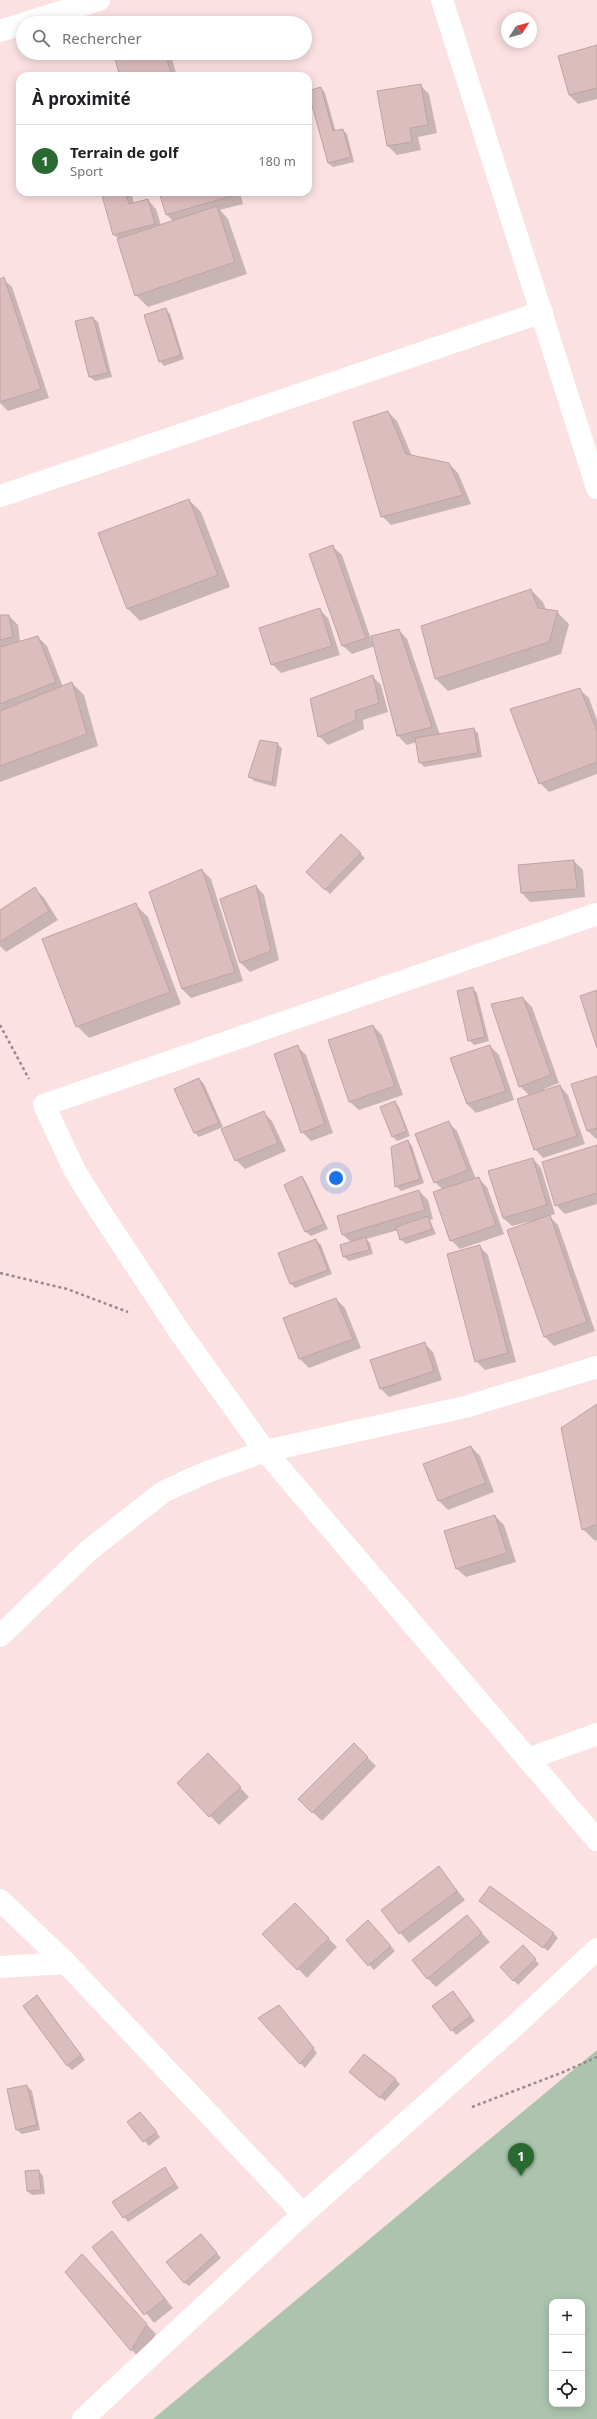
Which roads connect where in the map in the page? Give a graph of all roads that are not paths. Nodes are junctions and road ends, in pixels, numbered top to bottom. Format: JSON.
{"nodes":[{"id":1,"x":99,"y":0,"type":"edge"},
{"id":2,"x":442,"y":0,"type":"edge"},
{"id":3,"x":47,"y":16,"type":"edge"},
{"id":4,"x":16,"y":26,"type":"edge"},
{"id":5,"x":0,"y":31,"type":"edge"},
{"id":6,"x":542,"y":312,"type":"junction"},
{"id":7,"x":597,"y":488,"type":"edge"},
{"id":8,"x":0,"y":496,"type":"edge"},
{"id":9,"x":597,"y":914,"type":"edge"},
{"id":10,"x":597,"y":1367,"type":"edge"},
{"id":11,"x":265,"y":1451,"type":"junction"},
{"id":12,"x":0,"y":1636,"type":"edge"},
{"id":13,"x":597,"y":1734,"type":"edge"},
{"id":14,"x":528,"y":1759,"type":"junction"},
{"id":15,"x":597,"y":1840,"type":"edge"},
{"id":16,"x":0,"y":1900,"type":"edge"},
{"id":17,"x":597,"y":1949,"type":"edge"},
{"id":18,"x":66,"y":1962,"type":"junction"},
{"id":19,"x":0,"y":1967,"type":"edge"},
{"id":20,"x":303,"y":2214,"type":"junction"},
{"id":21,"x":83,"y":2419,"type":"edge"}],
"edges":[{"from":1,"to":3,"type":"street"},
{"from":2,"to":6,"type":"street"},
{"from":4,"to":5,"type":"street"},
{"from":6,"to":7,"type":"street"},
{"from":6,"to":8,"type":"street"},
{"from":9,"to":11,"type":"street"},
{"from":10,"to":11,"type":"street"},
{"from":11,"to":12,"type":"street"},
{"from":11,"to":14,"type":"street"},
{"from":13,"to":14,"type":"street"},
{"from":14,"to":15,"type":"street"},
{"from":16,"to":18,"type":"street"},
{"from":17,"to":20,"type":"street"},
{"from":18,"to":19,"type":"street"},
{"from":18,"to":20,"type":"street"},
{"from":20,"to":21,"type":"street"}]}
